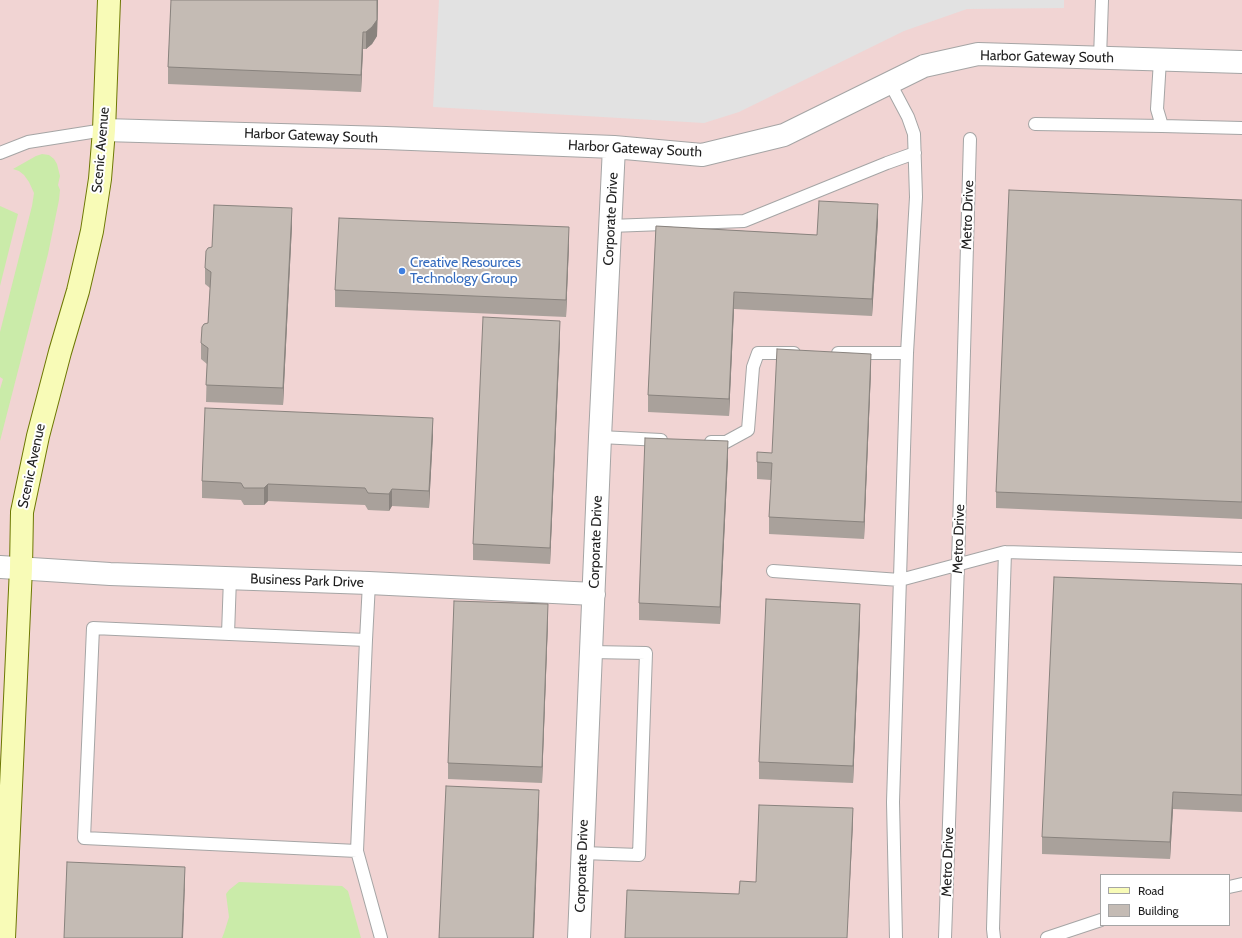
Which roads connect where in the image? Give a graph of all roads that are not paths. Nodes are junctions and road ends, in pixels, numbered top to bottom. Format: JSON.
{"nodes":[{"id":1,"x":109,"y":0,"type":"edge"},
{"id":2,"x":1102,"y":0,"type":"edge"},
{"id":3,"x":1100,"y":58,"type":"junction"},
{"id":4,"x":1160,"y":60,"type":"junction"},
{"id":5,"x":1242,"y":62,"type":"edge"},
{"id":6,"x":890,"y":83,"type":"junction"},
{"id":7,"x":1036,"y":124,"type":"dead end"},
{"id":8,"x":1162,"y":126,"type":"junction"},
{"id":9,"x":1242,"y":128,"type":"edge"},
{"id":10,"x":104,"y":130,"type":"junction"},
{"id":11,"x":970,"y":139,"type":"dead end"},
{"id":12,"x":614,"y":147,"type":"junction"},
{"id":13,"x":0,"y":153,"type":"edge"},
{"id":14,"x":915,"y":153,"type":"junction"},
{"id":15,"x":610,"y":226,"type":"junction"},
{"id":16,"x":907,"y":352,"type":"junction"},
{"id":17,"x":805,"y":353,"type":"edge"},
{"id":18,"x":828,"y":353,"type":"edge"},
{"id":19,"x":600,"y":437,"type":"junction"},
{"id":20,"x":671,"y":440,"type":"edge"},
{"id":21,"x":702,"y":441,"type":"edge"},
{"id":22,"x":1005,"y":552,"type":"junction"},
{"id":23,"x":1242,"y":559,"type":"edge"},
{"id":24,"x":958,"y":564,"type":"junction"},
{"id":25,"x":10,"y":568,"type":"edge"},
{"id":26,"x":773,"y":571,"type":"dead end"},
{"id":27,"x":230,"y":578,"type":"junction"},
{"id":28,"x":900,"y":580,"type":"junction"},
{"id":29,"x":369,"y":583,"type":"junction"},
{"id":30,"x":594,"y":594,"type":"junction"},
{"id":31,"x":228,"y":634,"type":"junction"},
{"id":32,"x":366,"y":640,"type":"junction"},
{"id":33,"x":591,"y":652,"type":"junction"},
{"id":34,"x":357,"y":851,"type":"junction"},
{"id":35,"x":583,"y":854,"type":"junction"},
{"id":36,"x":1242,"y":884,"type":"edge"},
{"id":37,"x":1230,"y":887,"type":"edge"},
{"id":38,"x":1100,"y":920,"type":"edge"},
{"id":39,"x":4,"y":938,"type":"edge"},
{"id":40,"x":380,"y":938,"type":"edge"},
{"id":41,"x":579,"y":938,"type":"edge"},
{"id":42,"x":896,"y":938,"type":"edge"},
{"id":43,"x":945,"y":938,"type":"edge"},
{"id":44,"x":994,"y":938,"type":"edge"},
{"id":45,"x":1047,"y":938,"type":"edge"}],
"edges":[{"from":1,"to":10,"type":"street","name":"Scenic Avenue"},
{"from":2,"to":3,"type":"lane"},
{"from":3,"to":4,"type":"street","name":"Harbor Gateway South"},
{"from":3,"to":6,"type":"street","name":"Harbor Gateway South"},
{"from":4,"to":5,"type":"street","name":"Harbor Gateway South"},
{"from":4,"to":8,"type":"lane"},
{"from":6,"to":12,"type":"street","name":"Harbor Gateway South"},
{"from":6,"to":14,"type":"lane"},
{"from":7,"to":8,"type":"lane"},
{"from":8,"to":9,"type":"lane"},
{"from":10,"to":12,"type":"street","name":"Harbor Gateway South"},
{"from":10,"to":13,"type":"lane"},
{"from":10,"to":25,"type":"street","name":"Scenic Avenue"},
{"from":11,"to":24,"type":"lane","name":"Metro Drive"},
{"from":12,"to":15,"type":"street","name":"Corporate Drive"},
{"from":14,"to":15,"type":"lane"},
{"from":14,"to":16,"type":"lane"},
{"from":15,"to":19,"type":"street","name":"Corporate Drive"},
{"from":16,"to":18,"type":"lane"},
{"from":16,"to":28,"type":"lane"},
{"from":17,"to":21,"type":"lane"},
{"from":19,"to":20,"type":"lane"},
{"from":19,"to":30,"type":"street","name":"Corporate Drive"},
{"from":22,"to":23,"type":"lane"},
{"from":22,"to":24,"type":"lane"},
{"from":22,"to":44,"type":"lane"},
{"from":24,"to":28,"type":"lane"},
{"from":24,"to":43,"type":"lane","name":"Metro Drive"},
{"from":25,"to":27,"type":"street","name":"Business Park Drive"},
{"from":25,"to":39,"type":"street","name":"Scenic Avenue"},
{"from":26,"to":28,"type":"lane"},
{"from":27,"to":29,"type":"street","name":"Business Park Drive"},
{"from":27,"to":31,"type":"lane"},
{"from":28,"to":42,"type":"lane"},
{"from":29,"to":30,"type":"street","name":"Business Park Drive"},
{"from":29,"to":32,"type":"lane"},
{"from":30,"to":33,"type":"street","name":"Corporate Drive"},
{"from":31,"to":32,"type":"lane"},
{"from":31,"to":34,"type":"lane"},
{"from":32,"to":34,"type":"lane"},
{"from":33,"to":35,"type":"street","name":"Corporate Drive"},
{"from":33,"to":35,"type":"lane"},
{"from":34,"to":40,"type":"lane"},
{"from":35,"to":41,"type":"street","name":"Corporate Drive"},
{"from":36,"to":37,"type":"lane"},
{"from":38,"to":45,"type":"lane"}]}
